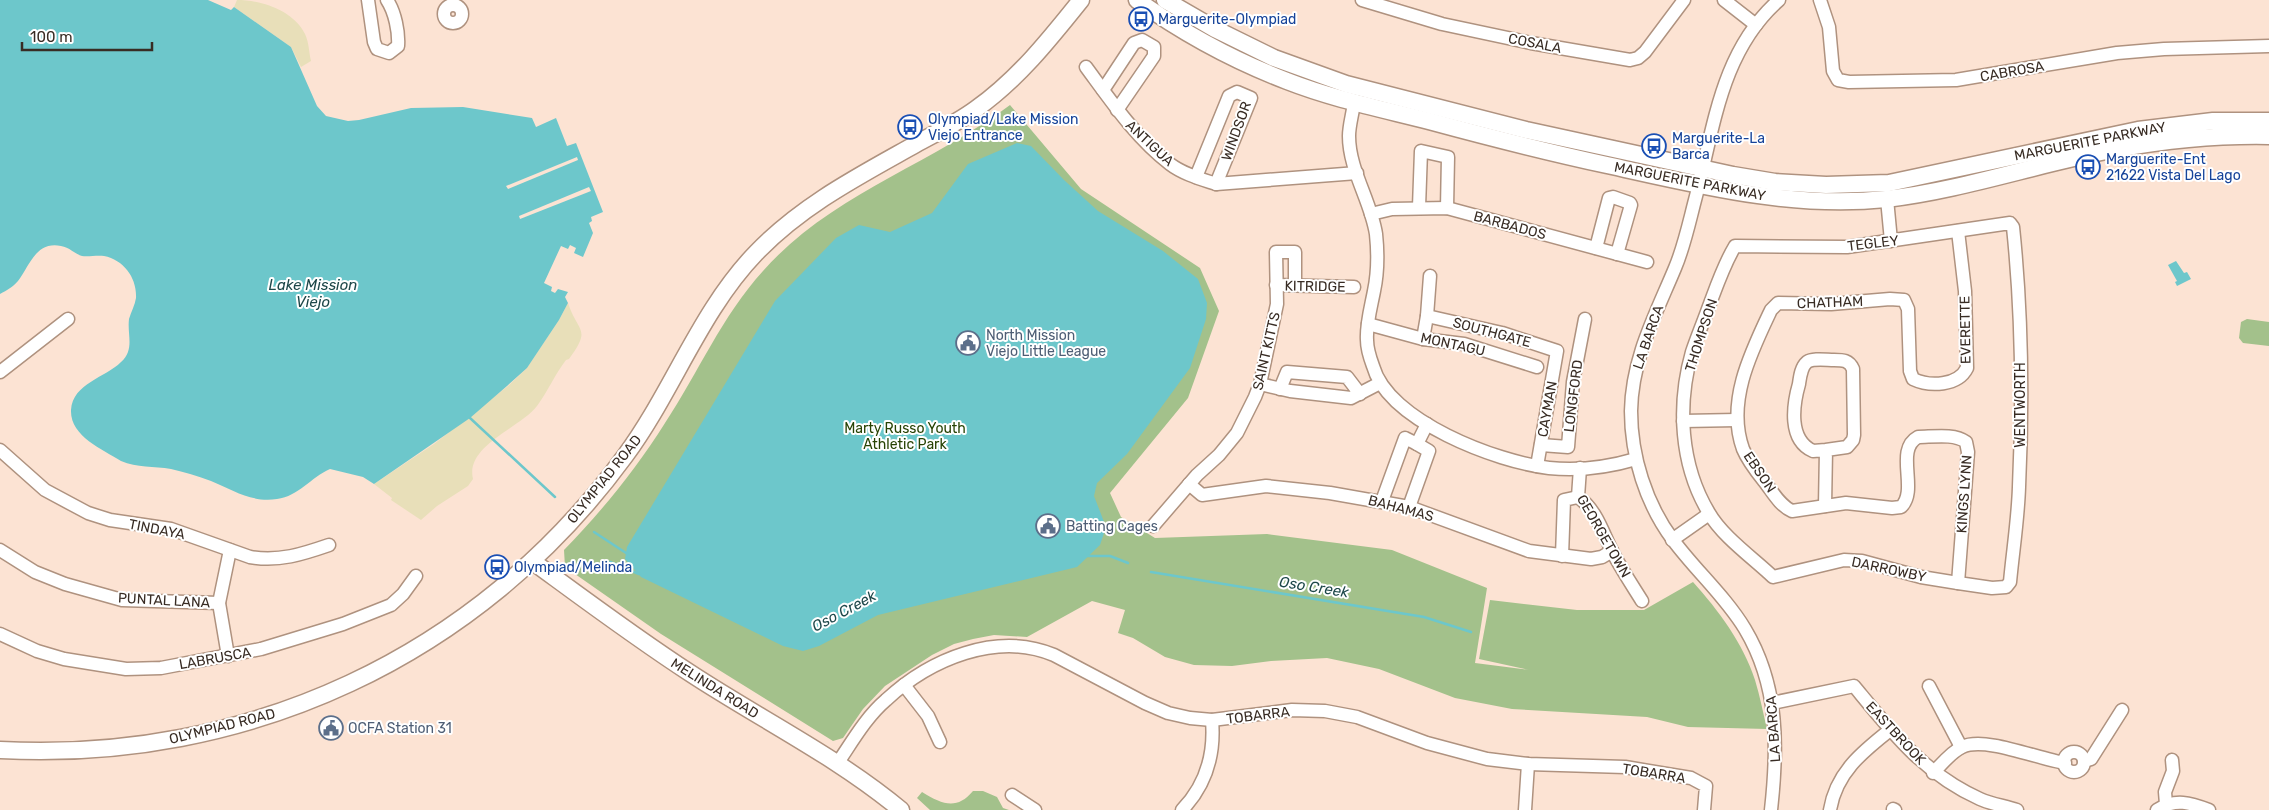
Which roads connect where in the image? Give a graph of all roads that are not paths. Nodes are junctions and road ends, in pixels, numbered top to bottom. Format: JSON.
{"nodes":[{"id":1,"x":368,"y":0,"type":"edge"},
{"id":2,"x":387,"y":0,"type":"edge"},
{"id":3,"x":1081,"y":0,"type":"edge"},
{"id":4,"x":1137,"y":0,"type":"edge"},
{"id":5,"x":1165,"y":0,"type":"edge"},
{"id":6,"x":1362,"y":0,"type":"edge"},
{"id":7,"x":1684,"y":0,"type":"edge"},
{"id":8,"x":1724,"y":0,"type":"edge"},
{"id":9,"x":1779,"y":0,"type":"edge"},
{"id":10,"x":1820,"y":0,"type":"edge"},
{"id":11,"x":1756,"y":25,"type":"junction"},
{"id":12,"x":2269,"y":46,"type":"edge"},
{"id":13,"x":1086,"y":67,"type":"dead end"},
{"id":14,"x":1103,"y":90,"type":"junction"},
{"id":15,"x":1354,"y":102,"type":"junction"},
{"id":16,"x":1117,"y":110,"type":"junction"},
{"id":17,"x":2269,"y":120,"type":"edge"},
{"id":18,"x":2269,"y":136,"type":"edge"},
{"id":19,"x":1703,"y":168,"type":"junction"},
{"id":20,"x":1357,"y":173,"type":"junction"},
{"id":21,"x":1196,"y":177,"type":"junction"},
{"id":22,"x":1216,"y":184,"type":"junction"},
{"id":23,"x":1699,"y":186,"type":"junction"},
{"id":24,"x":1887,"y":199,"type":"junction"},
{"id":25,"x":1419,"y":207,"type":"junction"},
{"id":26,"x":1448,"y":208,"type":"junction"},
{"id":27,"x":1371,"y":214,"type":"junction"},
{"id":28,"x":2010,"y":223,"type":"joint"},
{"id":29,"x":1958,"y":231,"type":"junction"},
{"id":30,"x":1891,"y":241,"type":"junction"},
{"id":31,"x":1735,"y":246,"type":"joint"},
{"id":32,"x":1596,"y":248,"type":"junction"},
{"id":33,"x":1617,"y":254,"type":"junction"},
{"id":34,"x":1647,"y":262,"type":"dead end"},
{"id":35,"x":1430,"y":276,"type":"dead end"},
{"id":36,"x":1295,"y":284,"type":"junction"},
{"id":37,"x":1276,"y":285,"type":"junction"},
{"id":38,"x":1354,"y":287,"type":"dead end"},
{"id":39,"x":1427,"y":316,"type":"junction"},
{"id":40,"x":68,"y":319,"type":"dead end"},
{"id":41,"x":1585,"y":319,"type":"dead end"},
{"id":42,"x":1368,"y":324,"type":"junction"},
{"id":43,"x":1494,"y":331,"type":"junction"},
{"id":44,"x":1423,"y":339,"type":"junction"},
{"id":45,"x":1557,"y":351,"type":"joint"},
{"id":46,"x":1488,"y":352,"type":"junction"},
{"id":47,"x":1537,"y":367,"type":"dead end"},
{"id":48,"x":0,"y":372,"type":"edge"},
{"id":49,"x":1913,"y":379,"type":"joint"},
{"id":50,"x":1552,"y":380,"type":"junction"},
{"id":51,"x":1573,"y":382,"type":"junction"},
{"id":52,"x":1380,"y":383,"type":"junction"},
{"id":53,"x":1260,"y":384,"type":"junction"},
{"id":54,"x":1280,"y":389,"type":"junction"},
{"id":55,"x":1360,"y":394,"type":"junction"},
{"id":56,"x":1740,"y":397,"type":"joint"},
{"id":57,"x":1737,"y":420,"type":"junction"},
{"id":58,"x":1682,"y":421,"type":"junction"},
{"id":59,"x":1427,"y":424,"type":"junction"},
{"id":60,"x":1417,"y":444,"type":"junction"},
{"id":61,"x":1541,"y":445,"type":"junction"},
{"id":62,"x":0,"y":450,"type":"edge"},
{"id":63,"x":1826,"y":450,"type":"junction"},
{"id":64,"x":1636,"y":459,"type":"junction"},
{"id":65,"x":1537,"y":466,"type":"junction"},
{"id":66,"x":1580,"y":468,"type":"junction"},
{"id":67,"x":1189,"y":484,"type":"junction"},
{"id":68,"x":1578,"y":497,"type":"junction"},
{"id":69,"x":1382,"y":502,"type":"junction"},
{"id":70,"x":1825,"y":506,"type":"junction"},
{"id":71,"x":1409,"y":507,"type":"junction"},
{"id":72,"x":1709,"y":514,"type":"junction"},
{"id":73,"x":1153,"y":526,"type":"dead end"},
{"id":74,"x":1672,"y":540,"type":"junction"},
{"id":75,"x":329,"y":545,"type":"dead end"},
{"id":76,"x":0,"y":550,"type":"edge"},
{"id":77,"x":230,"y":550,"type":"junction"},
{"id":78,"x":1612,"y":551,"type":"junction"},
{"id":79,"x":1562,"y":556,"type":"junction"},
{"id":80,"x":532,"y":561,"type":"junction"},
{"id":81,"x":416,"y":576,"type":"dead end"},
{"id":82,"x":1773,"y":577,"type":"joint"},
{"id":83,"x":1958,"y":583,"type":"junction"},
{"id":84,"x":2006,"y":587,"type":"joint"},
{"id":85,"x":1642,"y":601,"type":"dead end"},
{"id":86,"x":219,"y":603,"type":"junction"},
{"id":87,"x":0,"y":634,"type":"edge"},
{"id":88,"x":228,"y":656,"type":"junction"},
{"id":89,"x":904,"y":685,"type":"junction"},
{"id":90,"x":1929,"y":686,"type":"dead end"},
{"id":91,"x":1772,"y":703,"type":"junction"},
{"id":92,"x":2122,"y":710,"type":"dead end"},
{"id":93,"x":1212,"y":720,"type":"junction"},
{"id":94,"x":1890,"y":730,"type":"junction"},
{"id":95,"x":940,"y":742,"type":"dead end"},
{"id":96,"x":1961,"y":747,"type":"junction"},
{"id":97,"x":0,"y":750,"type":"edge"},
{"id":98,"x":2172,"y":760,"type":"dead end"},
{"id":99,"x":837,"y":764,"type":"junction"},
{"id":100,"x":1528,"y":764,"type":"junction"},
{"id":101,"x":1934,"y":773,"type":"junction"},
{"id":102,"x":1012,"y":795,"type":"dead end"},
{"id":103,"x":2162,"y":807,"type":"edge"},
{"id":104,"x":901,"y":810,"type":"edge"},
{"id":105,"x":1035,"y":810,"type":"edge"},
{"id":106,"x":1182,"y":810,"type":"edge"},
{"id":107,"x":1525,"y":810,"type":"edge"},
{"id":108,"x":1704,"y":810,"type":"edge"},
{"id":109,"x":1771,"y":810,"type":"edge"},
{"id":110,"x":1830,"y":810,"type":"edge"},
{"id":111,"x":2017,"y":810,"type":"edge"},
{"id":112,"x":2209,"y":810,"type":"edge"}],
"edges":[{"from":1,"to":2,"type":"street"},
{"from":3,"to":80,"type":"main road","name":"OLYMPIAD ROAD"},
{"from":4,"to":15,"type":"main road","name":"MARGUERITE PARKWAY"},
{"from":5,"to":19,"type":"main road","name":"MARGUERITE PARKWAY"},
{"from":6,"to":7,"type":"street","name":"COSALA"},
{"from":8,"to":11,"type":"street"},
{"from":9,"to":11,"type":"street","name":"LA BARCA"},
{"from":10,"to":12,"type":"street","name":"CABROSA"},
{"from":11,"to":19,"type":"street","name":"LA BARCA"},
{"from":13,"to":14,"type":"street","name":"ANTIGUA"},
{"from":14,"to":16,"type":"street","name":"ANTIGUA"},
{"from":14,"to":16,"type":"street"},
{"from":15,"to":20,"type":"street"},
{"from":15,"to":23,"type":"main road","name":"MARGUERITE PARKWAY"},
{"from":16,"to":21,"type":"street","name":"ANTIGUA"},
{"from":17,"to":19,"type":"main road","name":"MARGUERITE PARKWAY"},
{"from":18,"to":24,"type":"main road","name":"MARGUERITE PARKWAY"},
{"from":19,"to":23,"type":"street","name":"LA BARCA"},
{"from":20,"to":22,"type":"street","name":"ANTIGUA"},
{"from":20,"to":27,"type":"street"},
{"from":21,"to":22,"type":"street","name":"ANTIGUA"},
{"from":21,"to":22,"type":"street","name":"WINDSOR"},
{"from":23,"to":24,"type":"main road","name":"MARGUERITE PARKWAY"},
{"from":23,"to":64,"type":"street","name":"LA BARCA"},
{"from":24,"to":30,"type":"street"},
{"from":25,"to":26,"type":"street","name":"BARBADOS"},
{"from":25,"to":26,"type":"street"},
{"from":25,"to":27,"type":"street","name":"BARBADOS"},
{"from":26,"to":32,"type":"street","name":"BARBADOS"},
{"from":27,"to":42,"type":"street"},
{"from":28,"to":29,"type":"street","name":"TEGLEY"},
{"from":28,"to":84,"type":"street","name":"WENTWORTH"},
{"from":29,"to":30,"type":"street","name":"TEGLEY"},
{"from":29,"to":49,"type":"street","name":"EVERETTE"},
{"from":30,"to":31,"type":"street","name":"TEGLEY"},
{"from":31,"to":58,"type":"street","name":"THOMPSON"},
{"from":32,"to":33,"type":"street","name":"BARBADOS"},
{"from":32,"to":33,"type":"street"},
{"from":33,"to":34,"type":"street","name":"BARBADOS"},
{"from":35,"to":39,"type":"street"},
{"from":36,"to":37,"type":"street","name":"KITRIDGE"},
{"from":36,"to":37,"type":"street","name":"SAINT KITTS"},
{"from":36,"to":38,"type":"street","name":"KITRIDGE"},
{"from":37,"to":53,"type":"street","name":"SAINT KITTS"},
{"from":39,"to":43,"type":"street","name":"SOUTHGATE"},
{"from":39,"to":44,"type":"street"},
{"from":40,"to":48,"type":"street"},
{"from":41,"to":51,"type":"street","name":"LONGFORD"},
{"from":42,"to":44,"type":"street","name":"MONTAGU"},
{"from":42,"to":52,"type":"street"},
{"from":43,"to":45,"type":"street","name":"SOUTHGATE"},
{"from":43,"to":46,"type":"street"},
{"from":44,"to":46,"type":"street","name":"MONTAGU"},
{"from":45,"to":50,"type":"street","name":"CAYMAN"},
{"from":46,"to":47,"type":"street","name":"MONTAGU"},
{"from":49,"to":56,"type":"street","name":"CHATHAM"},
{"from":50,"to":51,"type":"street"},
{"from":50,"to":61,"type":"street","name":"CAYMAN"},
{"from":51,"to":61,"type":"street","name":"LONGFORD"},
{"from":52,"to":55,"type":"street"},
{"from":52,"to":59,"type":"street"},
{"from":53,"to":54,"type":"street"},
{"from":53,"to":67,"type":"street","name":"SAINT KITTS"},
{"from":54,"to":55,"type":"street"},
{"from":54,"to":55,"type":"street"},
{"from":56,"to":57,"type":"street","name":"EBSON"},
{"from":57,"to":58,"type":"street"},
{"from":57,"to":70,"type":"street","name":"EBSON"},
{"from":58,"to":72,"type":"street","name":"THOMPSON"},
{"from":59,"to":60,"type":"street"},
{"from":59,"to":65,"type":"street"},
{"from":60,"to":69,"type":"street"},
{"from":60,"to":71,"type":"street"},
{"from":61,"to":65,"type":"street","name":"CAYMAN"},
{"from":62,"to":77,"type":"street","name":"TINDAYA"},
{"from":63,"to":63,"type":"street"},
{"from":63,"to":70,"type":"street"},
{"from":64,"to":66,"type":"street"},
{"from":64,"to":74,"type":"street","name":"LA BARCA"},
{"from":65,"to":66,"type":"street"},
{"from":66,"to":68,"type":"street","name":"GEORGETOWN"},
{"from":67,"to":69,"type":"street","name":"BAHAMAS"},
{"from":67,"to":73,"type":"street","name":"SAINT KITTS"},
{"from":68,"to":78,"type":"street","name":"GEORGETOWN"},
{"from":68,"to":79,"type":"street"},
{"from":69,"to":71,"type":"street","name":"BAHAMAS"},
{"from":70,"to":83,"type":"street","name":"KINGS LYNN"},
{"from":71,"to":79,"type":"street","name":"BAHAMAS"},
{"from":72,"to":74,"type":"street"},
{"from":72,"to":82,"type":"street","name":"THOMPSON"},
{"from":74,"to":91,"type":"street","name":"LA BARCA"},
{"from":75,"to":77,"type":"street","name":"TINDAYA"},
{"from":76,"to":86,"type":"street","name":"PUNTAL LANA"},
{"from":77,"to":86,"type":"street"},
{"from":78,"to":79,"type":"street","name":"BAHAMAS"},
{"from":78,"to":85,"type":"street","name":"GEORGETOWN"},
{"from":80,"to":97,"type":"main road","name":"OLYMPIAD ROAD"},
{"from":80,"to":99,"type":"main road","name":"MELINDA ROAD"},
{"from":81,"to":88,"type":"street","name":"LABRUSCA"},
{"from":82,"to":83,"type":"street","name":"DARROWBY"},
{"from":83,"to":84,"type":"street","name":"DARROWBY"},
{"from":86,"to":88,"type":"street"},
{"from":87,"to":88,"type":"street","name":"LABRUSCA"},
{"from":89,"to":93,"type":"street","name":"TOBARRA"},
{"from":89,"to":95,"type":"street"},
{"from":89,"to":99,"type":"street","name":"TOBARRA"},
{"from":90,"to":96,"type":"street"},
{"from":91,"to":94,"type":"street","name":"EASTBROOK"},
{"from":91,"to":109,"type":"street","name":"LA BARCA"},
{"from":92,"to":96,"type":"street"},
{"from":93,"to":100,"type":"street","name":"TOBARRA"},
{"from":93,"to":106,"type":"street"},
{"from":94,"to":101,"type":"street","name":"EASTBROOK"},
{"from":94,"to":110,"type":"street"},
{"from":96,"to":101,"type":"street"},
{"from":98,"to":103,"type":"street"},
{"from":99,"to":104,"type":"main road","name":"MELINDA ROAD"},
{"from":100,"to":107,"type":"street"},
{"from":100,"to":108,"type":"street","name":"TOBARRA"},
{"from":101,"to":111,"type":"street","name":"EASTBROOK"},
{"from":102,"to":105,"type":"street"},
{"from":103,"to":112,"type":"street"}]}
